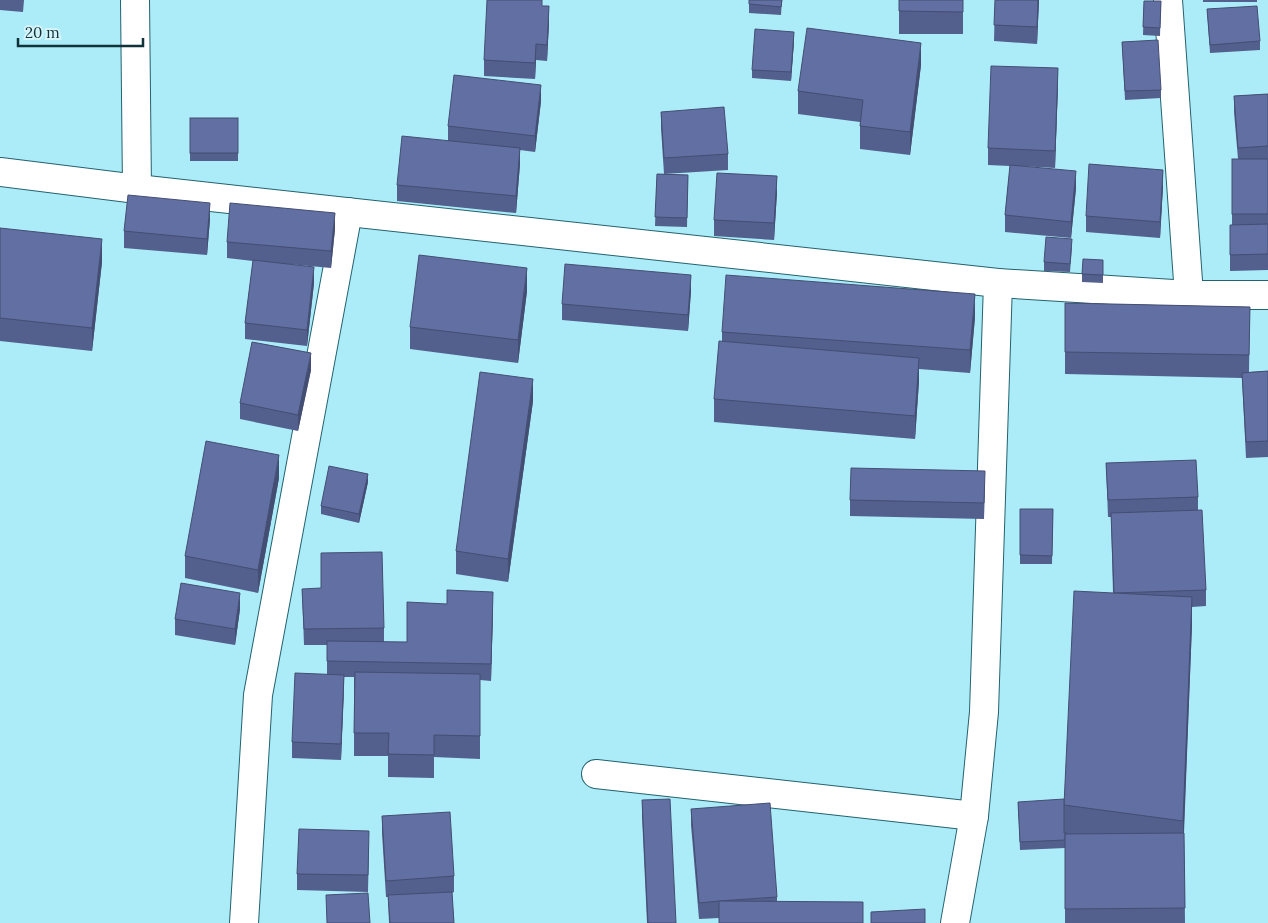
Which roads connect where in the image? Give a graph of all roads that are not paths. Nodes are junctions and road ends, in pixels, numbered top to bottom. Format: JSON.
{"nodes":[{"id":1,"x":135,"y":0,"type":"edge"},
{"id":2,"x":1168,"y":0,"type":"edge"},
{"id":3,"x":0,"y":172,"type":"edge"},
{"id":4,"x":137,"y":189,"type":"junction"},
{"id":5,"x":348,"y":212,"type":"junction"},
{"id":6,"x":998,"y":283,"type":"junction"},
{"id":7,"x":1189,"y":295,"type":"junction"},
{"id":8,"x":1268,"y":295,"type":"edge"},
{"id":9,"x":596,"y":774,"type":"dead end"},
{"id":10,"x":974,"y":816,"type":"junction"},
{"id":11,"x":244,"y":923,"type":"edge"},
{"id":12,"x":955,"y":923,"type":"edge"}],
"edges":[{"from":1,"to":4,"type":"street"},
{"from":2,"to":7,"type":"street"},
{"from":3,"to":4,"type":"street"},
{"from":4,"to":5,"type":"street"},
{"from":5,"to":6,"type":"street"},
{"from":5,"to":11,"type":"street"},
{"from":6,"to":7,"type":"street"},
{"from":6,"to":10,"type":"street"},
{"from":7,"to":8,"type":"street"},
{"from":9,"to":10,"type":"street"},
{"from":10,"to":12,"type":"street"}]}
